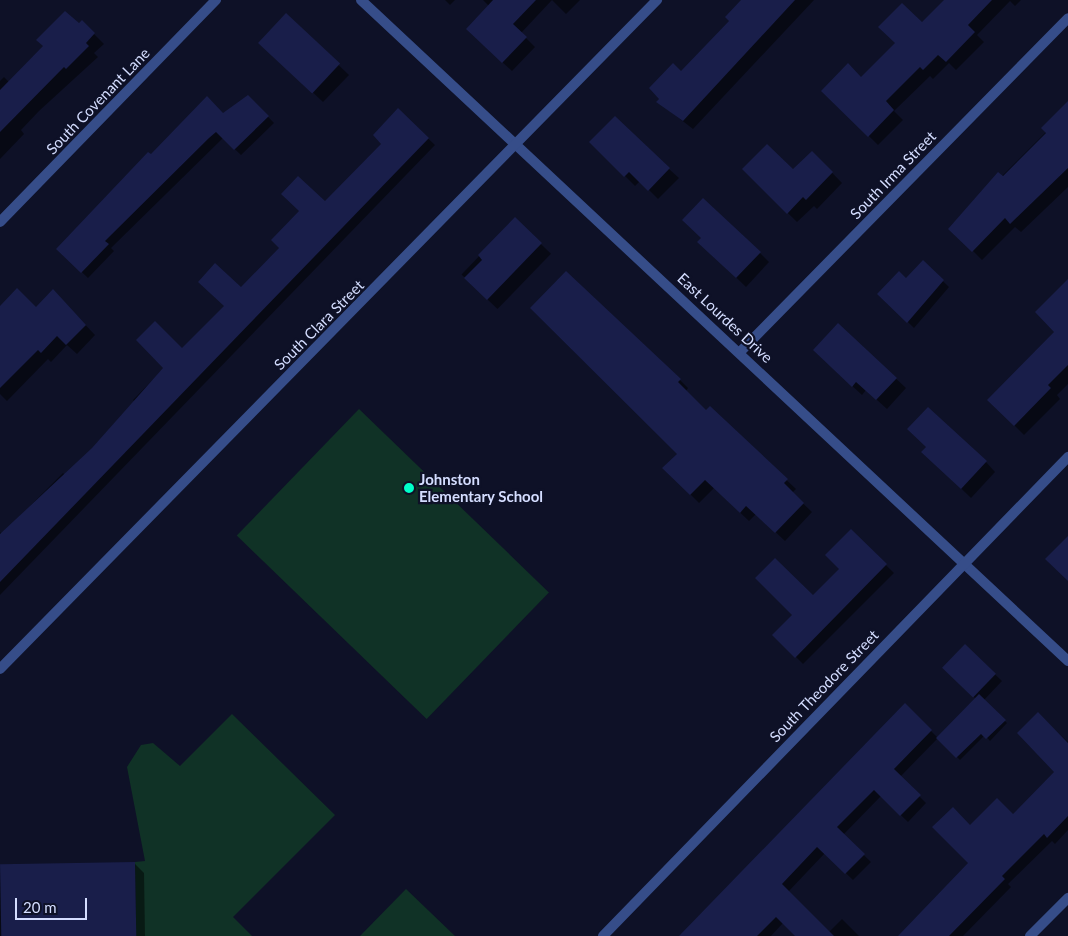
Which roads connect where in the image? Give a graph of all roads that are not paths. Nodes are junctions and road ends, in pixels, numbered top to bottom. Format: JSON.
{"nodes":[{"id":1,"x":216,"y":0,"type":"edge"},
{"id":2,"x":361,"y":0,"type":"edge"},
{"id":3,"x":657,"y":0,"type":"edge"},
{"id":4,"x":1068,"y":18,"type":"edge"},
{"id":5,"x":516,"y":145,"type":"junction"},
{"id":6,"x":0,"y":222,"type":"edge"},
{"id":7,"x":740,"y":352,"type":"junction"},
{"id":8,"x":1068,"y":457,"type":"edge"},
{"id":9,"x":965,"y":563,"type":"junction"},
{"id":10,"x":1068,"y":660,"type":"edge"},
{"id":11,"x":0,"y":669,"type":"edge"},
{"id":12,"x":1068,"y":898,"type":"edge"},
{"id":13,"x":603,"y":936,"type":"edge"},
{"id":14,"x":1030,"y":936,"type":"edge"}],
"edges":[{"from":1,"to":6,"type":"street","name":"South Covenant Lane"},
{"from":2,"to":5,"type":"street","name":"East Lourdes Drive"},
{"from":3,"to":5,"type":"street","name":"South Clara Street"},
{"from":4,"to":7,"type":"street","name":"South Irma Street"},
{"from":5,"to":7,"type":"street","name":"East Lourdes Drive"},
{"from":5,"to":11,"type":"street","name":"South Clara Street"},
{"from":7,"to":9,"type":"street","name":"East Lourdes Drive"},
{"from":8,"to":9,"type":"street","name":"South Theodore Street"},
{"from":9,"to":10,"type":"street","name":"East Lourdes Drive"},
{"from":9,"to":13,"type":"street","name":"South Theodore Street"},
{"from":12,"to":14,"type":"street"}]}
